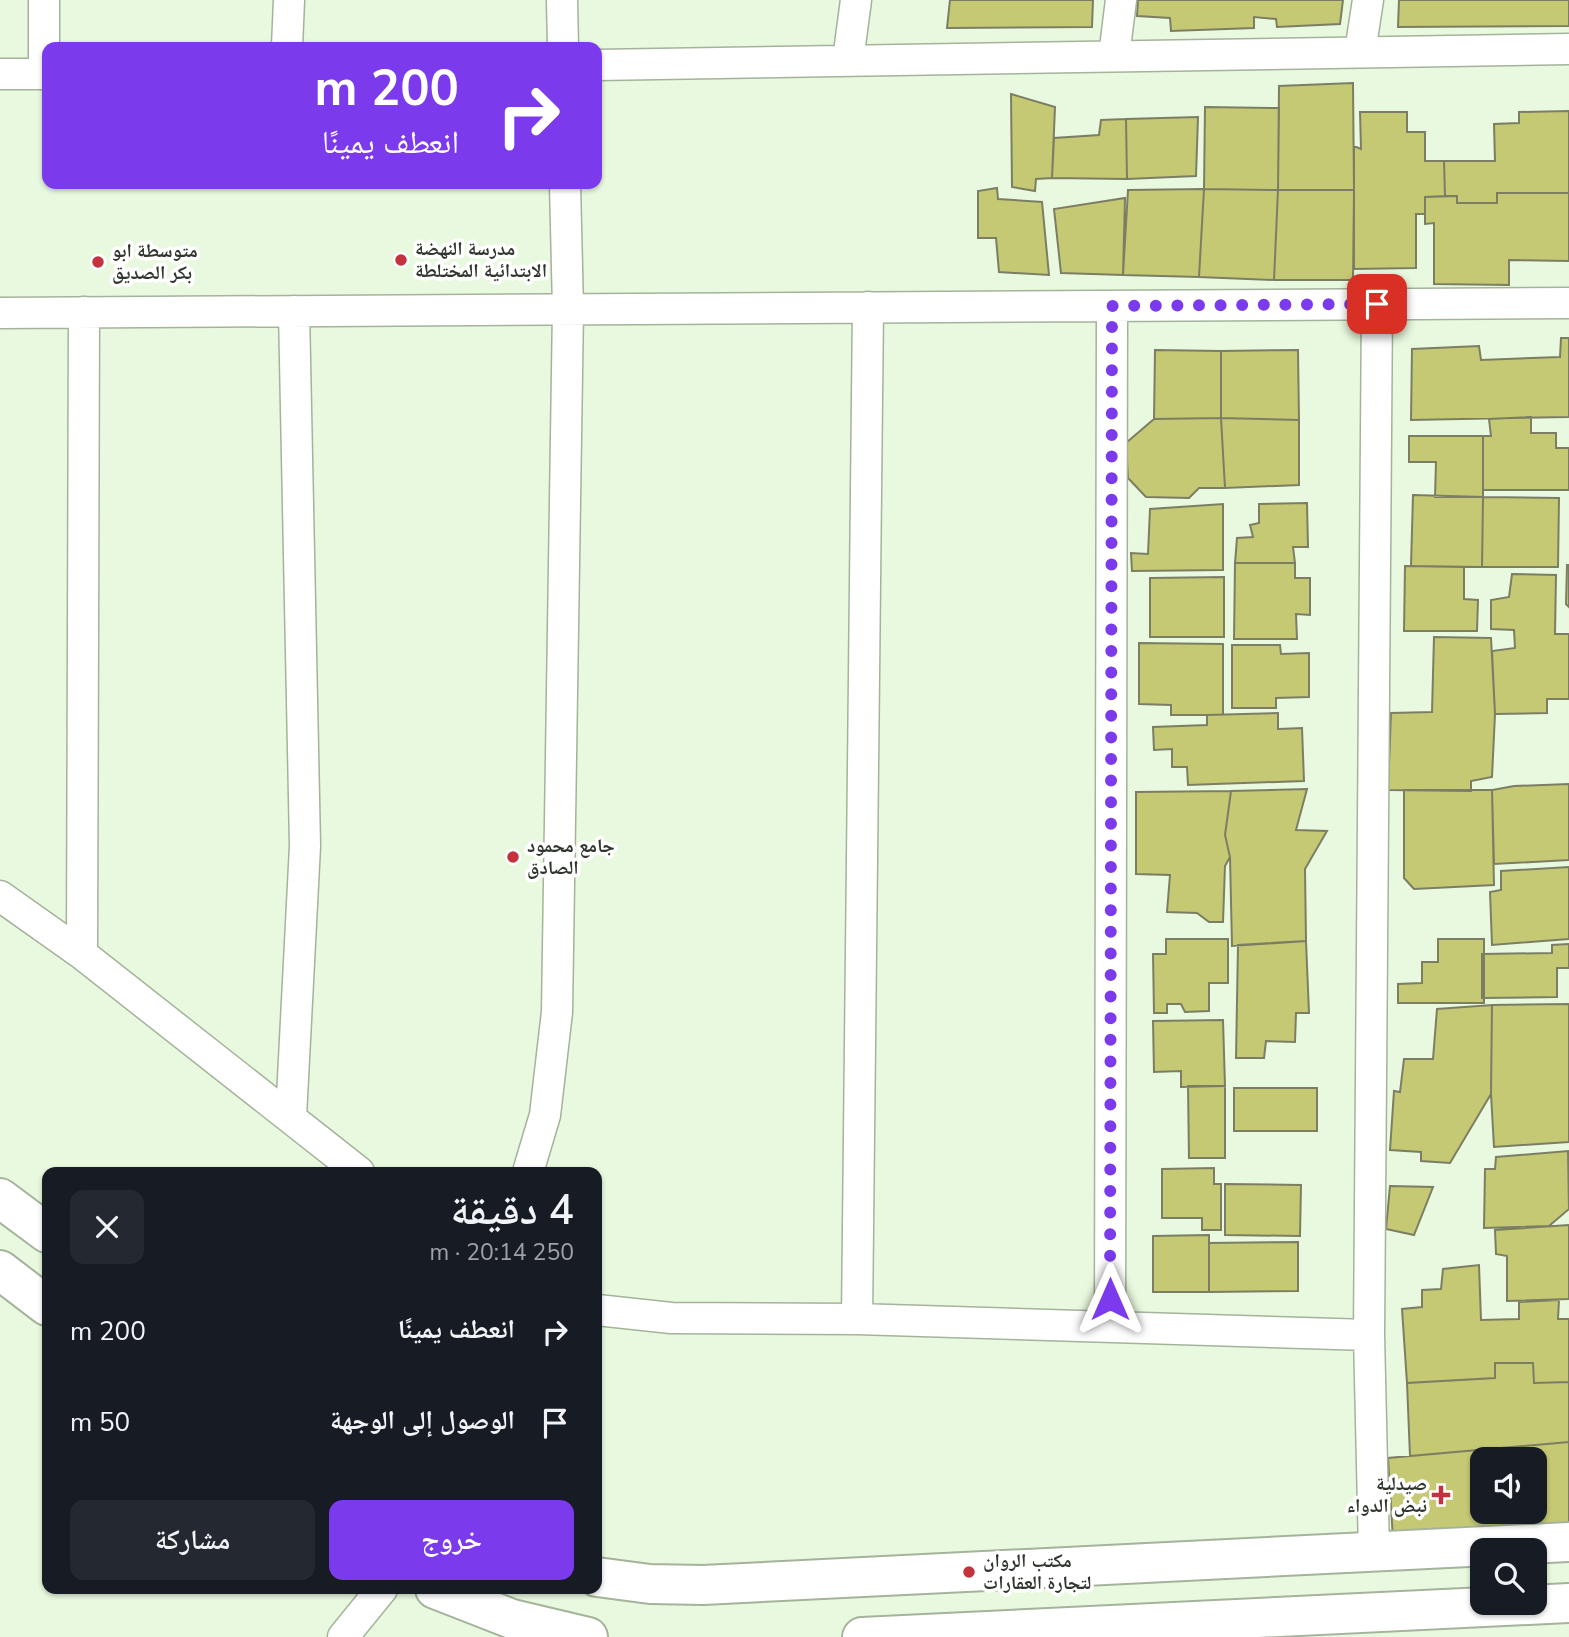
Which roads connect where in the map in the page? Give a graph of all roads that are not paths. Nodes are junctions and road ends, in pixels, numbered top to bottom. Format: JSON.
{"nodes":[{"id":1,"x":44,"y":0,"type":"edge"},
{"id":2,"x":289,"y":0,"type":"edge"},
{"id":3,"x":562,"y":0,"type":"edge"},
{"id":4,"x":856,"y":0,"type":"edge"},
{"id":5,"x":1121,"y":0,"type":"edge"},
{"id":6,"x":1368,"y":0,"type":"edge"},
{"id":7,"x":45,"y":42,"type":"edge"},
{"id":8,"x":287,"y":42,"type":"edge"},
{"id":9,"x":563,"y":42,"type":"edge"},
{"id":10,"x":1569,"y":49,"type":"edge"},
{"id":11,"x":1360,"y":52,"type":"junction"},
{"id":12,"x":1114,"y":56,"type":"junction"},
{"id":13,"x":848,"y":60,"type":"junction"},
{"id":14,"x":602,"y":65,"type":"edge"},
{"id":15,"x":0,"y":74,"type":"edge"},
{"id":16,"x":42,"y":74,"type":"edge"},
{"id":17,"x":565,"y":189,"type":"edge"},
{"id":18,"x":1569,"y":303,"type":"edge"},
{"id":19,"x":1377,"y":304,"type":"junction"},
{"id":20,"x":1112,"y":306,"type":"junction"},
{"id":21,"x":868,"y":307,"type":"junction"},
{"id":22,"x":568,"y":309,"type":"junction"},
{"id":23,"x":294,"y":311,"type":"junction"},
{"id":24,"x":84,"y":312,"type":"junction"},
{"id":25,"x":0,"y":313,"type":"edge"},
{"id":26,"x":0,"y":896,"type":"edge"},
{"id":27,"x":82,"y":954,"type":"junction"},
{"id":28,"x":292,"y":1117,"type":"junction"},
{"id":29,"x":353,"y":1167,"type":"edge"},
{"id":30,"x":529,"y":1167,"type":"edge"},
{"id":31,"x":0,"y":1198,"type":"edge"},
{"id":32,"x":42,"y":1229,"type":"edge"},
{"id":33,"x":0,"y":1270,"type":"edge"},
{"id":34,"x":42,"y":1302,"type":"edge"},
{"id":35,"x":602,"y":1311,"type":"edge"},
{"id":36,"x":857,"y":1319,"type":"junction"},
{"id":37,"x":1110,"y":1326,"type":"junction"},
{"id":38,"x":1369,"y":1335,"type":"junction"},
{"id":39,"x":1569,"y":1542,"type":"edge"},
{"id":40,"x":1374,"y":1551,"type":"junction"},
{"id":41,"x":1045,"y":1569,"type":"junction"},
{"id":42,"x":602,"y":1578,"type":"edge"},
{"id":43,"x":378,"y":1594,"type":"edge"},
{"id":44,"x":448,"y":1594,"type":"edge"},
{"id":45,"x":1569,"y":1603,"type":"edge"},
{"id":46,"x":960,"y":1632,"type":"junction"},
{"id":47,"x":1084,"y":1632,"type":"edge"},
{"id":48,"x":343,"y":1637,"type":"edge"},
{"id":49,"x":588,"y":1637,"type":"edge"},
{"id":50,"x":863,"y":1637,"type":"edge"}],
"edges":[{"from":1,"to":7,"type":"street"},
{"from":2,"to":8,"type":"street"},
{"from":3,"to":9,"type":"street"},
{"from":4,"to":13,"type":"street"},
{"from":5,"to":12,"type":"street"},
{"from":6,"to":11,"type":"street"},
{"from":10,"to":11,"type":"street"},
{"from":11,"to":12,"type":"street"},
{"from":12,"to":13,"type":"street"},
{"from":13,"to":14,"type":"street"},
{"from":15,"to":16,"type":"street"},
{"from":17,"to":22,"type":"street"},
{"from":18,"to":19,"type":"street"},
{"from":19,"to":20,"type":"street"},
{"from":19,"to":38,"type":"street"},
{"from":20,"to":21,"type":"street"},
{"from":20,"to":37,"type":"street"},
{"from":21,"to":22,"type":"street"},
{"from":21,"to":36,"type":"street"},
{"from":22,"to":23,"type":"street"},
{"from":22,"to":30,"type":"street"},
{"from":23,"to":24,"type":"street"},
{"from":23,"to":28,"type":"street"},
{"from":24,"to":25,"type":"street"},
{"from":24,"to":27,"type":"street"},
{"from":26,"to":27,"type":"street"},
{"from":27,"to":28,"type":"street"},
{"from":28,"to":29,"type":"street"},
{"from":31,"to":32,"type":"street"},
{"from":33,"to":34,"type":"street"},
{"from":35,"to":36,"type":"street"},
{"from":36,"to":37,"type":"street"},
{"from":37,"to":38,"type":"street"},
{"from":38,"to":40,"type":"street"},
{"from":39,"to":40,"type":"street"},
{"from":40,"to":41,"type":"street"},
{"from":41,"to":42,"type":"street"},
{"from":41,"to":46,"type":"street"},
{"from":43,"to":48,"type":"street"},
{"from":44,"to":49,"type":"street"},
{"from":45,"to":47,"type":"street"},
{"from":46,"to":47,"type":"street"},
{"from":46,"to":50,"type":"street"}]}
